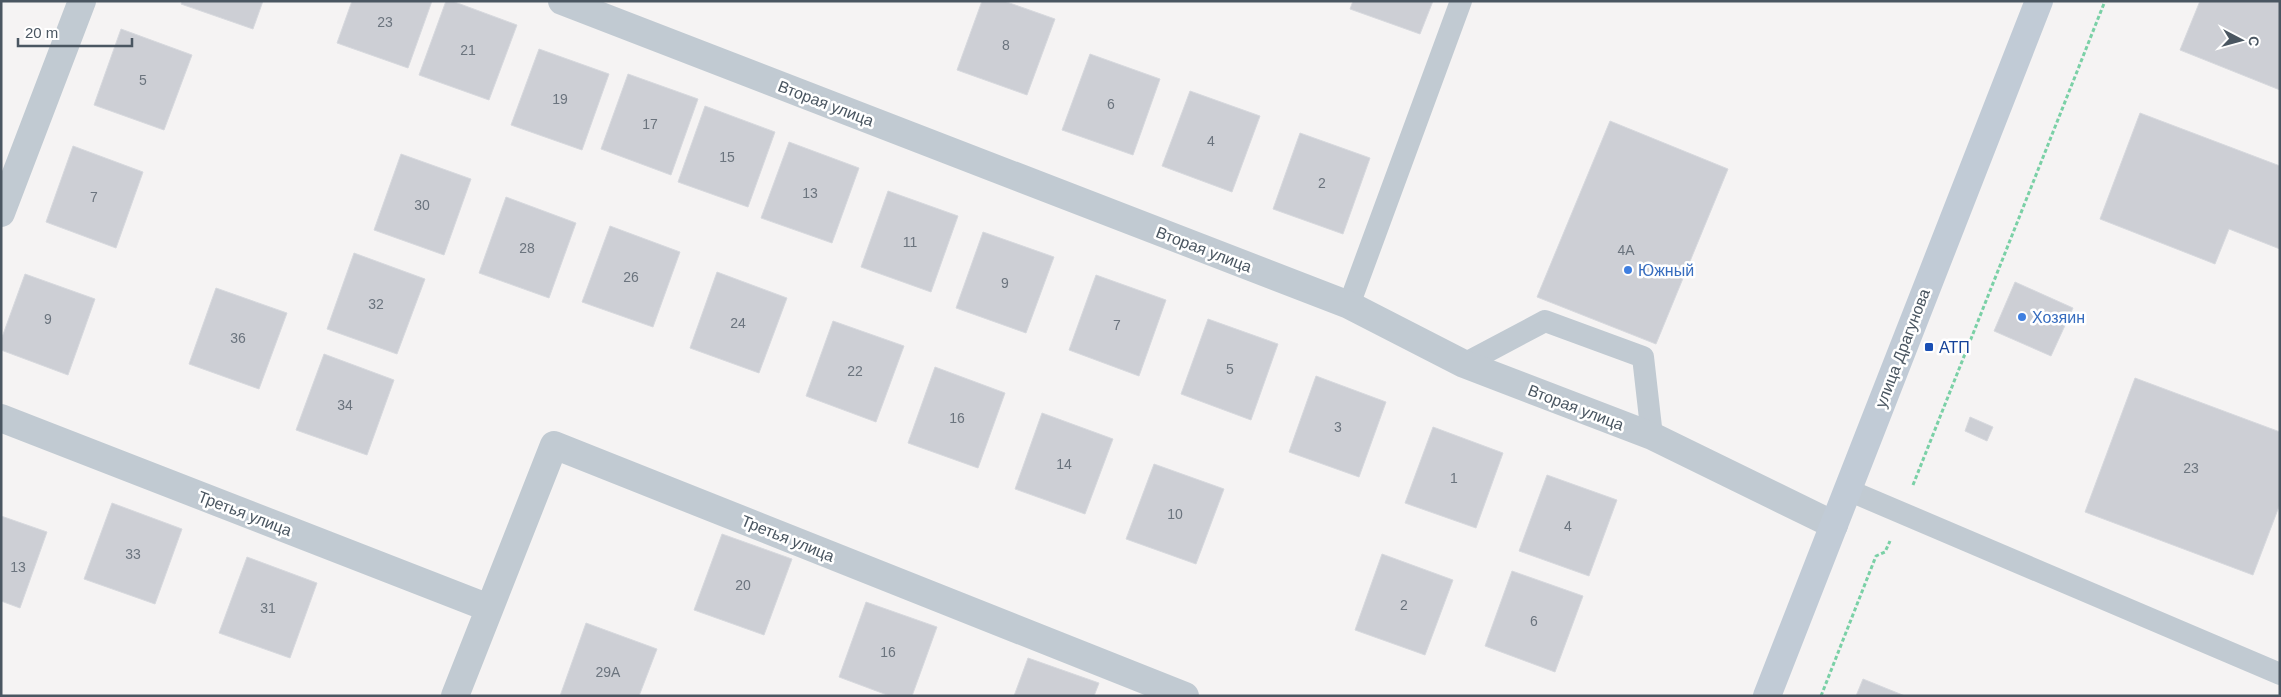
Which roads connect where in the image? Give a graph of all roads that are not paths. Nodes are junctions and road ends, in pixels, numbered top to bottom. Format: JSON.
{"nodes":[{"id":1,"x":82,"y":1,"type":"edge"},
{"id":2,"x":562,"y":1,"type":"edge"},
{"id":3,"x":1461,"y":1,"type":"edge"},
{"id":4,"x":2039,"y":1,"type":"edge"},
{"id":5,"x":1,"y":213,"type":"edge"},
{"id":6,"x":1349,"y":305,"type":"junction"},
{"id":7,"x":1464,"y":364,"type":"junction"},
{"id":8,"x":1,"y":418,"type":"edge"},
{"id":9,"x":1652,"y":436,"type":"junction"},
{"id":10,"x":1848,"y":490,"type":"junction"},
{"id":11,"x":1834,"y":525,"type":"junction"},
{"id":12,"x":489,"y":608,"type":"junction"},
{"id":13,"x":2280,"y":674,"type":"edge"},
{"id":14,"x":455,"y":696,"type":"edge"},
{"id":15,"x":1185,"y":696,"type":"edge"},
{"id":16,"x":1767,"y":696,"type":"edge"}],
"edges":[{"from":1,"to":5,"type":"street"},
{"from":2,"to":6,"type":"street","name":"Вторая улица"},
{"from":3,"to":6,"type":"lane"},
{"from":4,"to":10,"type":"main road","name":"улица Драгунова"},
{"from":6,"to":7,"type":"street","name":"Вторая улица"},
{"from":7,"to":9,"type":"street","name":"Вторая улица"},
{"from":7,"to":9,"type":"lane"},
{"from":8,"to":12,"type":"street","name":"Третья улица"},
{"from":9,"to":11,"type":"street","name":"Вторая улица"},
{"from":10,"to":11,"type":"main road","name":"улица Драгунова"},
{"from":10,"to":13,"type":"lane"},
{"from":11,"to":16,"type":"main road","name":"улица Драгунова"},
{"from":12,"to":14,"type":"street","name":"Третья улица"},
{"from":12,"to":15,"type":"street","name":"Третья улица"}]}
